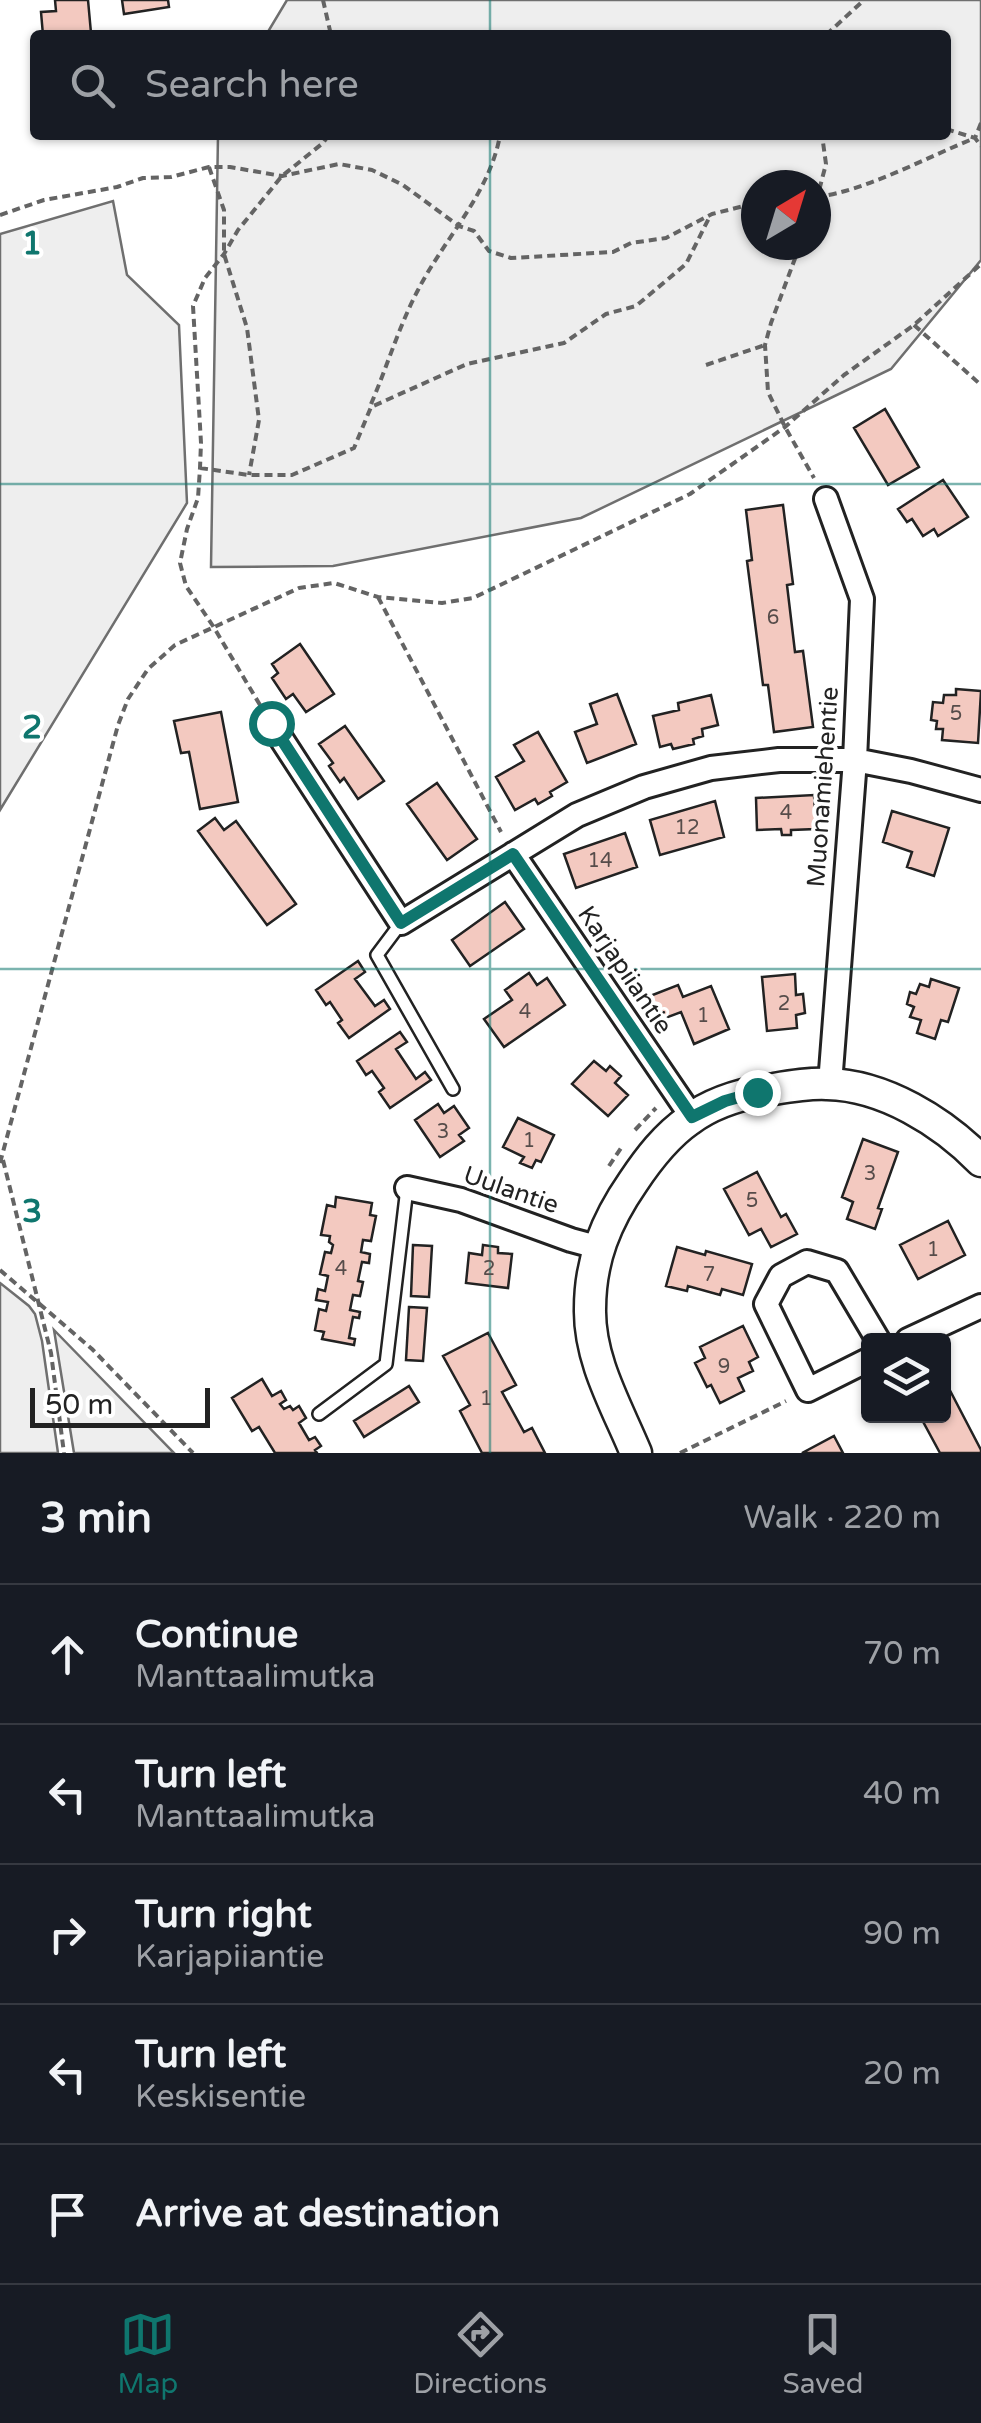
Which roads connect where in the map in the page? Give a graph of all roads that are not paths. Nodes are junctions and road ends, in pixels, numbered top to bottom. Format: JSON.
{"nodes":[{"id":1,"x":826,"y":499,"type":"road end"},
{"id":2,"x":271,"y":723,"type":"road end"},
{"id":3,"x":855,"y":760,"type":"junction"},
{"id":4,"x":981,"y":790,"type":"edge"},
{"id":5,"x":513,"y":854,"type":"junction"},
{"id":6,"x":401,"y":923,"type":"junction"},
{"id":7,"x":830,"y":1084,"type":"junction"},
{"id":8,"x":453,"y":1088,"type":"dead end"},
{"id":9,"x":684,"y":1105,"type":"junction"},
{"id":10,"x":981,"y":1161,"type":"edge"},
{"id":11,"x":407,"y":1188,"type":"joint"},
{"id":12,"x":597,"y":1247,"type":"junction"},
{"id":13,"x":981,"y":1306,"type":"edge"},
{"id":14,"x":874,"y":1333,"type":"edge"},
{"id":15,"x":923,"y":1333,"type":"edge"},
{"id":16,"x":861,"y":1364,"type":"edge"},
{"id":17,"x":318,"y":1414,"type":"dead end"},
{"id":18,"x":636,"y":1453,"type":"edge"}],
"edges":[{"from":1,"to":3,"type":"street","name":"Muonamiehentie"},
{"from":2,"to":6,"type":"street"},
{"from":3,"to":4,"type":"street"},
{"from":3,"to":5,"type":"street"},
{"from":3,"to":7,"type":"street","name":"Muonamiehentie"},
{"from":5,"to":6,"type":"street"},
{"from":5,"to":9,"type":"street","name":"Karjapiiantie"},
{"from":6,"to":8,"type":"lane"},
{"from":7,"to":9,"type":"street"},
{"from":7,"to":10,"type":"street"},
{"from":9,"to":12,"type":"street"},
{"from":11,"to":12,"type":"street","name":"Uulantie"},
{"from":11,"to":17,"type":"lane"},
{"from":12,"to":18,"type":"street"},
{"from":13,"to":15,"type":"street"},
{"from":14,"to":16,"type":"street"}]}
